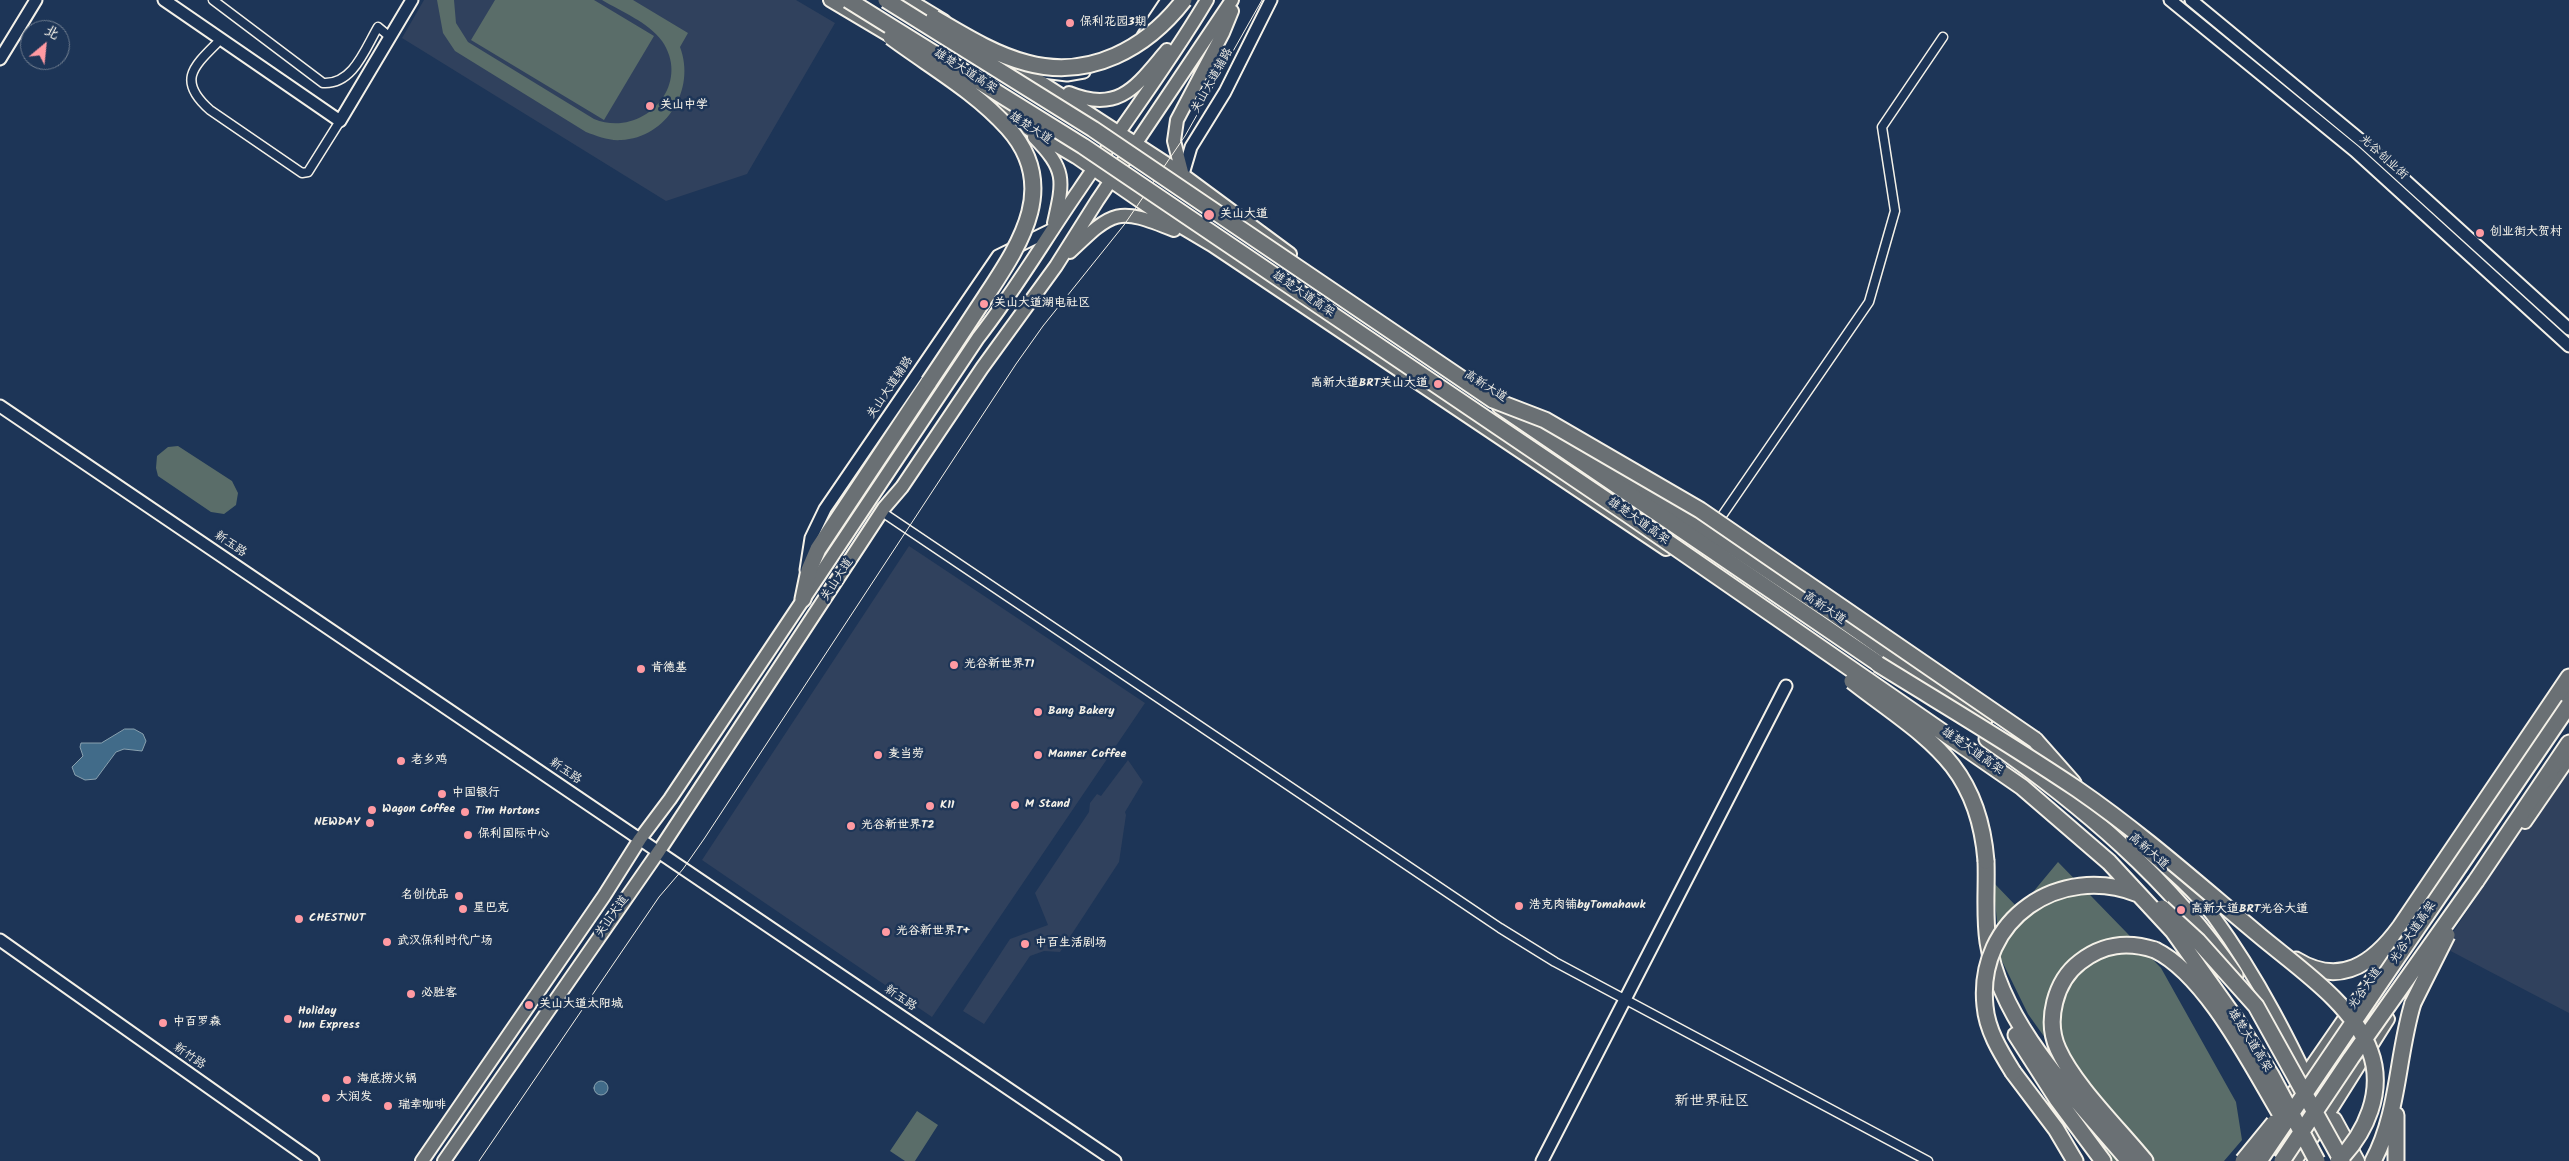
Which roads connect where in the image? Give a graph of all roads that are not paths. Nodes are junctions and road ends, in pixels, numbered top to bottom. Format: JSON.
{"nodes":[{"id":1,"x":36,"y":0,"type":"edge"},
{"id":2,"x":164,"y":0,"type":"edge"},
{"id":3,"x":213,"y":0,"type":"edge"},
{"id":4,"x":412,"y":0,"type":"edge"},
{"id":5,"x":830,"y":0,"type":"edge"},
{"id":6,"x":842,"y":0,"type":"edge"},
{"id":7,"x":848,"y":0,"type":"edge"},
{"id":8,"x":886,"y":0,"type":"edge"},
{"id":9,"x":902,"y":0,"type":"edge"},
{"id":10,"x":909,"y":0,"type":"edge"},
{"id":11,"x":1167,"y":0,"type":"edge"},
{"id":12,"x":1177,"y":0,"type":"edge"},
{"id":13,"x":1184,"y":0,"type":"edge"},
{"id":14,"x":1207,"y":0,"type":"edge"},
{"id":15,"x":1232,"y":0,"type":"edge"},
{"id":16,"x":1236,"y":0,"type":"edge"},
{"id":17,"x":1271,"y":0,"type":"edge"},
{"id":18,"x":2170,"y":0,"type":"edge"},
{"id":19,"x":2191,"y":0,"type":"edge"},
{"id":20,"x":2206,"y":5,"type":"edge"},
{"id":21,"x":1197,"y":16,"type":"junction"},
{"id":22,"x":2195,"y":21,"type":"junction"},
{"id":23,"x":1943,"y":36,"type":"dead end"},
{"id":24,"x":390,"y":37,"type":"junction"},
{"id":25,"x":220,"y":40,"type":"junction"},
{"id":26,"x":0,"y":59,"type":"edge"},
{"id":27,"x":1010,"y":62,"type":"junction"},
{"id":28,"x":1045,"y":83,"type":"junction"},
{"id":29,"x":340,"y":121,"type":"junction"},
{"id":30,"x":1022,"y":125,"type":"junction"},
{"id":31,"x":1119,"y":134,"type":"junction"},
{"id":32,"x":1136,"y":144,"type":"junction"},
{"id":33,"x":1094,"y":169,"type":"junction"},
{"id":34,"x":1179,"y":172,"type":"junction"},
{"id":35,"x":1110,"y":181,"type":"junction"},
{"id":36,"x":1053,"y":229,"type":"junction"},
{"id":37,"x":1212,"y":245,"type":"junction"},
{"id":38,"x":1056,"y":266,"type":"junction"},
{"id":39,"x":2569,"y":329,"type":"edge"},
{"id":40,"x":2569,"y":346,"type":"edge"},
{"id":41,"x":1493,"y":400,"type":"junction"},
{"id":42,"x":0,"y":406,"type":"edge"},
{"id":43,"x":882,"y":512,"type":"junction"},
{"id":44,"x":1710,"y":533,"type":"junction"},
{"id":45,"x":1720,"y":579,"type":"junction"},
{"id":46,"x":804,"y":598,"type":"junction"},
{"id":47,"x":1878,"y":664,"type":"junction"},
{"id":48,"x":2569,"y":677,"type":"edge"},
{"id":49,"x":1786,"y":686,"type":"dead end"},
{"id":50,"x":2569,"y":694,"type":"edge"},
{"id":51,"x":2569,"y":705,"type":"edge"},
{"id":52,"x":2569,"y":743,"type":"edge"},
{"id":53,"x":2569,"y":758,"type":"edge"},
{"id":54,"x":2094,"y":806,"type":"junction"},
{"id":55,"x":640,"y":839,"type":"junction"},
{"id":56,"x":658,"y":852,"type":"junction"},
{"id":57,"x":2476,"y":880,"type":"junction"},
{"id":58,"x":0,"y":940,"type":"edge"},
{"id":59,"x":1988,"y":941,"type":"junction"},
{"id":60,"x":2271,"y":945,"type":"junction"},
{"id":61,"x":1626,"y":1001,"type":"junction"},
{"id":62,"x":2256,"y":1006,"type":"junction"},
{"id":63,"x":2358,"y":1015,"type":"junction"},
{"id":64,"x":2306,"y":1075,"type":"junction"},
{"id":65,"x":2398,"y":1080,"type":"junction"},
{"id":66,"x":2282,"y":1110,"type":"junction"},
{"id":67,"x":2325,"y":1116,"type":"junction"},
{"id":68,"x":2307,"y":1157,"type":"edge"},
{"id":69,"x":313,"y":1161,"type":"edge"},
{"id":70,"x":422,"y":1161,"type":"edge"},
{"id":71,"x":444,"y":1161,"type":"edge"},
{"id":72,"x":1115,"y":1161,"type":"edge"},
{"id":73,"x":1542,"y":1161,"type":"edge"},
{"id":74,"x":1928,"y":1161,"type":"edge"},
{"id":75,"x":2075,"y":1161,"type":"edge"},
{"id":76,"x":2103,"y":1161,"type":"edge"},
{"id":77,"x":2129,"y":1161,"type":"edge"},
{"id":78,"x":2145,"y":1161,"type":"edge"},
{"id":79,"x":2242,"y":1161,"type":"edge"},
{"id":80,"x":2248,"y":1161,"type":"edge"},
{"id":81,"x":2259,"y":1161,"type":"edge"},
{"id":82,"x":2282,"y":1161,"type":"edge"},
{"id":83,"x":2295,"y":1161,"type":"edge"},
{"id":84,"x":2317,"y":1161,"type":"edge"},
{"id":85,"x":2338,"y":1161,"type":"edge"},
{"id":86,"x":2342,"y":1161,"type":"edge"},
{"id":87,"x":2358,"y":1161,"type":"edge"},
{"id":88,"x":2373,"y":1161,"type":"edge"},
{"id":89,"x":2396,"y":1161,"type":"edge"}],
"edges":[{"from":1,"to":26,"type":"main road"},
{"from":2,"to":25,"type":"main road"},
{"from":3,"to":24,"type":"street"},
{"from":4,"to":24,"type":"main road"},
{"from":5,"to":30,"type":"main road","name":"雄楚大道"},
{"from":6,"to":46,"type":"highway","bridge":true},
{"from":7,"to":45,"type":"highway","name":"雄楚大道高架","bridge":true},
{"from":8,"to":41,"type":"highway","name":"雄楚大道高架","bridge":true},
{"from":9,"to":13,"type":"highway","bridge":true},
{"from":10,"to":27,"type":"main road"},
{"from":11,"to":27,"type":"main road"},
{"from":12,"to":21,"type":"main road"},
{"from":14,"to":21,"type":"main road","name":"关山大道"},
{"from":15,"to":32,"type":"main road","name":"关山大道"},
{"from":16,"to":34,"type":"main road"},
{"from":17,"to":34,"type":"main road","name":"关山大道辅路"},
{"from":18,"to":22,"type":"main road","name":"光谷创业街"},
{"from":19,"to":20,"type":"main road","name":"光谷创业街"},
{"from":20,"to":22,"type":"main road"},
{"from":20,"to":39,"type":"main road","name":"光谷创业街"},
{"from":21,"to":28,"type":"main road"},
{"from":21,"to":31,"type":"main road","name":"关山大道"},
{"from":22,"to":40,"type":"main road","name":"光谷创业街"},
{"from":23,"to":44,"type":"street"},
{"from":24,"to":29,"type":"main road"},
{"from":25,"to":29,"type":"main road"},
{"from":25,"to":29,"type":"street"},
{"from":27,"to":28,"type":"main road"},
{"from":28,"to":31,"type":"main road"},
{"from":30,"to":33,"type":"main road","name":"雄楚大道"},
{"from":30,"to":36,"type":"main road"},
{"from":31,"to":32,"type":"main road"},
{"from":31,"to":33,"type":"main road","name":"关山大道"},
{"from":32,"to":34,"type":"main road"},
{"from":32,"to":35,"type":"main road","name":"关山大道"},
{"from":33,"to":35,"type":"main road","name":"雄楚大道"},
{"from":33,"to":36,"type":"main road","name":"关山大道"},
{"from":34,"to":44,"type":"main road","name":"高新大道"},
{"from":35,"to":37,"type":"main road","name":"雄楚大道"},
{"from":35,"to":38,"type":"main road","name":"关山大道"},
{"from":36,"to":46,"type":"main road","name":"关山大道"},
{"from":36,"to":46,"type":"main road","name":"关山大道辅路"},
{"from":37,"to":38,"type":"main road"},
{"from":37,"to":66,"type":"main road"},
{"from":38,"to":43,"type":"main road","name":"关山大道"},
{"from":41,"to":47,"type":"highway","name":"雄楚大道高架","bridge":true},
{"from":41,"to":54,"type":"highway","bridge":true},
{"from":42,"to":55,"type":"main road","name":"新玉路"},
{"from":43,"to":56,"type":"main road","name":"关山大道"},
{"from":43,"to":61,"type":"street"},
{"from":44,"to":54,"type":"main road","name":"高新大道"},
{"from":45,"to":59,"type":"highway","bridge":true},
{"from":45,"to":84,"type":"highway","name":"雄楚大道高架","bridge":true},
{"from":46,"to":55,"type":"main road","name":"关山大道"},
{"from":47,"to":60,"type":"highway","bridge":true},
{"from":47,"to":62,"type":"highway","name":"雄楚大道高架","bridge":true},
{"from":48,"to":60,"type":"highway","bridge":true},
{"from":49,"to":61,"type":"main road"},
{"from":50,"to":64,"type":"main road","name":"光谷大道"},
{"from":51,"to":63,"type":"highway","name":"光谷大道高架","bridge":true},
{"from":52,"to":57,"type":"highway","name":"光谷大道高架"},
{"from":53,"to":67,"type":"main road"},
{"from":54,"to":64,"type":"main road","name":"高新大道"},
{"from":55,"to":56,"type":"main road","name":"新玉路"},
{"from":55,"to":70,"type":"main road","name":"关山大道"},
{"from":56,"to":71,"type":"main road","name":"关山大道"},
{"from":56,"to":72,"type":"main road","name":"新玉路"},
{"from":57,"to":65,"type":"highway","bridge":true},
{"from":57,"to":82,"type":"highway","name":"光谷大道高架","bridge":true},
{"from":58,"to":69,"type":"main road","name":"新竹路"},
{"from":59,"to":76,"type":"highway","bridge":true},
{"from":59,"to":77,"type":"highway","bridge":true},
{"from":60,"to":85,"type":"highway","bridge":true},
{"from":61,"to":73,"type":"main road"},
{"from":61,"to":74,"type":"street"},
{"from":62,"to":75,"type":"highway","bridge":true},
{"from":62,"to":86,"type":"highway","name":"雄楚大道高架","bridge":true},
{"from":63,"to":79,"type":"highway","bridge":true},
{"from":63,"to":81,"type":"highway","name":"光谷大道高架","bridge":true},
{"from":64,"to":66,"type":"main road","name":"光谷大道"},
{"from":64,"to":67,"type":"main road","name":"高新大道"},
{"from":65,"to":88,"type":"highway"},
{"from":65,"to":89,"type":"highway"},
{"from":66,"to":68,"type":"main road"},
{"from":66,"to":80,"type":"main road","name":"光谷大道"},
{"from":67,"to":68,"type":"main road"},
{"from":67,"to":87,"type":"main road","name":"高新大道"},
{"from":68,"to":78,"type":"highway","bridge":true},
{"from":68,"to":83,"type":"main road"}]}
